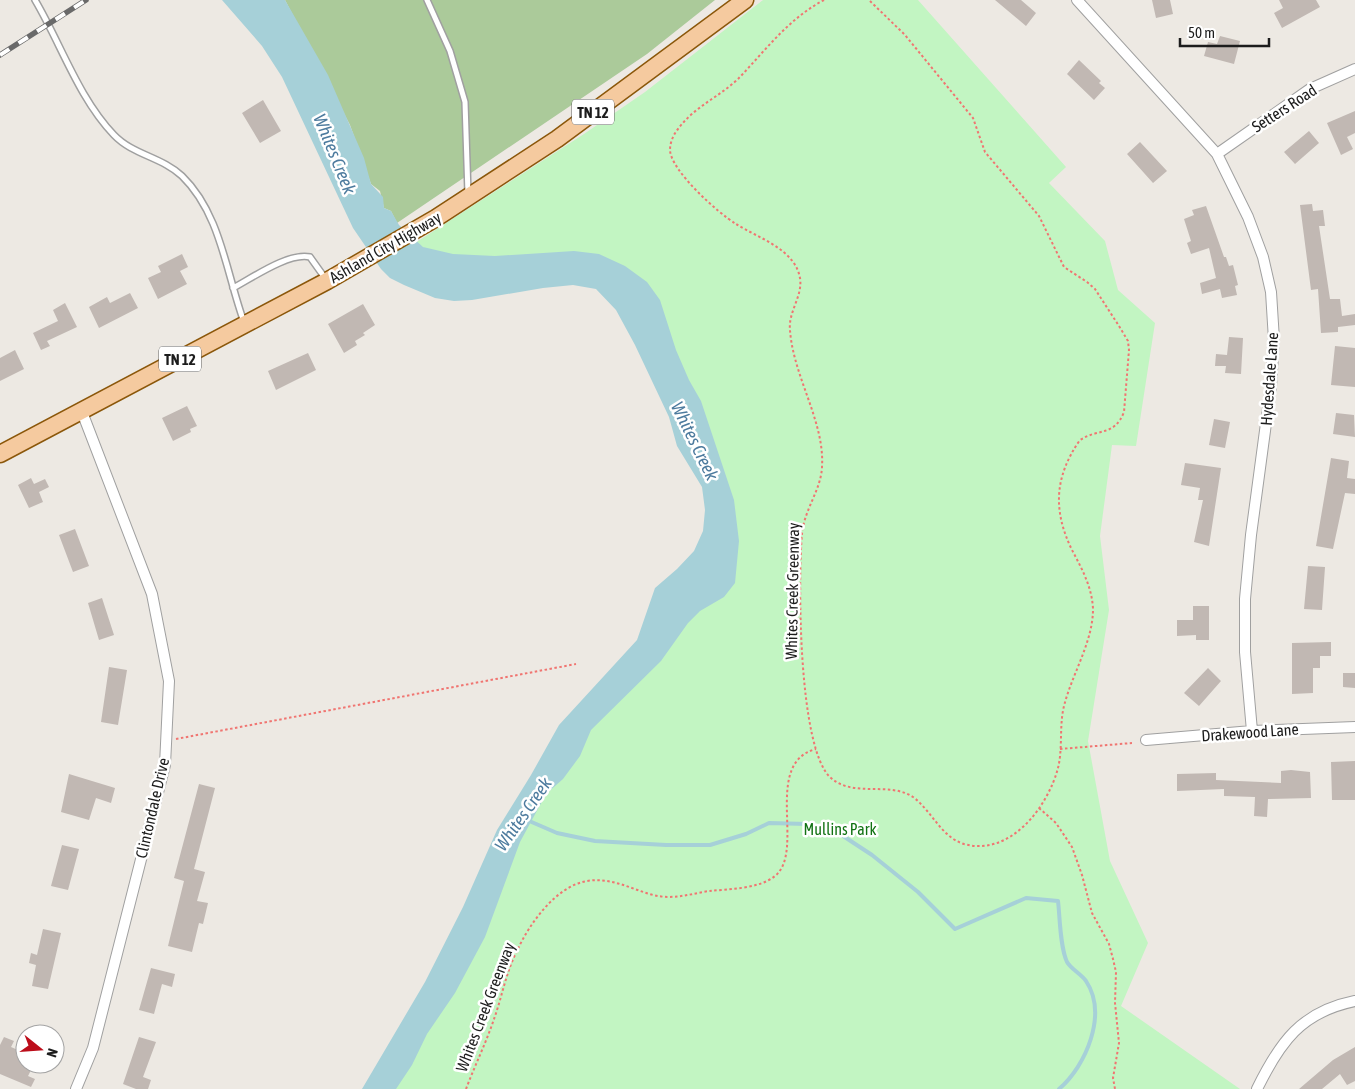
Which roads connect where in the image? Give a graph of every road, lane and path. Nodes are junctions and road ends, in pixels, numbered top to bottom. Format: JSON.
{"nodes":[{"id":1,"x":35,"y":0,"type":"edge"},
{"id":2,"x":427,"y":0,"type":"edge"},
{"id":3,"x":745,"y":0,"type":"edge"},
{"id":4,"x":824,"y":0,"type":"edge"},
{"id":5,"x":869,"y":0,"type":"edge"},
{"id":6,"x":1080,"y":1,"type":"edge"},
{"id":7,"x":1355,"y":69,"type":"edge"},
{"id":8,"x":1217,"y":154,"type":"junction"},
{"id":9,"x":468,"y":197,"type":"junction"},
{"id":10,"x":327,"y":281,"type":"junction"},
{"id":11,"x":233,"y":288,"type":"junction"},
{"id":12,"x":245,"y":324,"type":"junction"},
{"id":13,"x":82,"y":412,"type":"junction"},
{"id":14,"x":0,"y":454,"type":"edge"},
{"id":15,"x":576,"y":664,"type":"dead end"},
{"id":16,"x":1355,"y":727,"type":"edge"},
{"id":17,"x":1252,"y":731,"type":"junction"},
{"id":18,"x":166,"y":740,"type":"junction"},
{"id":19,"x":1146,"y":740,"type":"dead end"},
{"id":20,"x":1132,"y":743,"type":"dead end"},
{"id":21,"x":816,"y":749,"type":"junction"},
{"id":22,"x":1060,"y":749,"type":"junction"},
{"id":23,"x":1039,"y":808,"type":"junction"},
{"id":24,"x":1355,"y":1001,"type":"edge"},
{"id":25,"x":76,"y":1089,"type":"edge"},
{"id":26,"x":466,"y":1089,"type":"edge"},
{"id":27,"x":1115,"y":1089,"type":"edge"},
{"id":28,"x":1257,"y":1089,"type":"edge"}],
"edges":[{"from":1,"to":11,"type":"lane"},
{"from":2,"to":9,"type":"lane"},
{"from":3,"to":9,"type":"main road","name":"Ashland City Highway","number":"TN 12"},
{"from":4,"to":21,"type":"path","name":"Whites Creek Greenway"},
{"from":5,"to":22,"type":"path","name":"Whites Creek Greenway"},
{"from":6,"to":8,"type":"street","name":"Hydesdale Lane"},
{"from":7,"to":8,"type":"street","name":"Setters Road"},
{"from":8,"to":17,"type":"street","name":"Hydesdale Lane"},
{"from":9,"to":10,"type":"main road","name":"Ashland City Highway","number":"TN 12"},
{"from":10,"to":11,"type":"lane"},
{"from":10,"to":12,"type":"main road","name":"Ashland City Highway","number":"TN 12"},
{"from":11,"to":12,"type":"lane"},
{"from":12,"to":13,"type":"main road","name":"Ashland City Highway","number":"TN 12"},
{"from":13,"to":14,"type":"main road","name":"Ashland City Highway","number":"TN 12"},
{"from":13,"to":18,"type":"street","name":"Clintondale Drive"},
{"from":15,"to":18,"type":"path"},
{"from":16,"to":17,"type":"street","name":"Drakewood Lane"},
{"from":17,"to":19,"type":"street","name":"Drakewood Lane"},
{"from":18,"to":25,"type":"street","name":"Clintondale Drive"},
{"from":20,"to":22,"type":"path"},
{"from":21,"to":23,"type":"path","name":"Whites Creek Greenway"},
{"from":21,"to":26,"type":"path","name":"Whites Creek Greenway"},
{"from":22,"to":23,"type":"path","name":"Whites Creek Greenway"},
{"from":23,"to":27,"type":"path"},
{"from":24,"to":28,"type":"street"}]}
